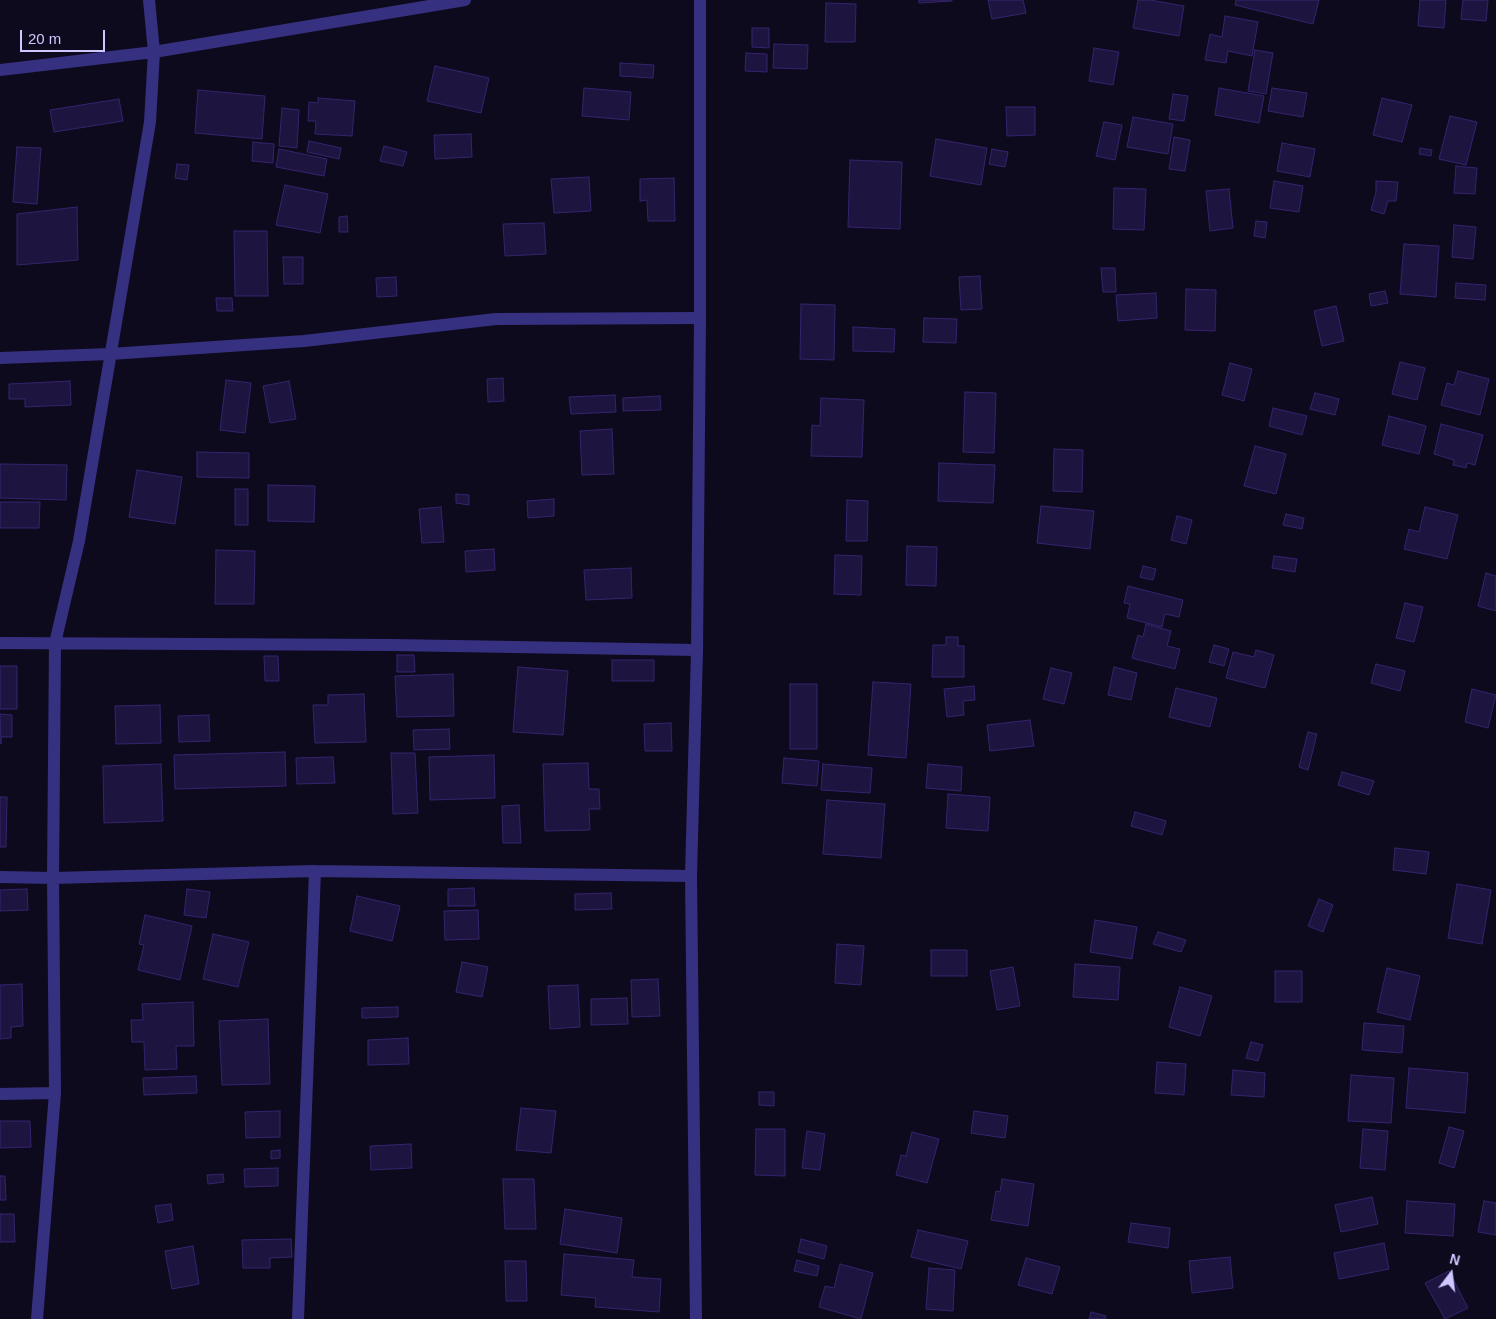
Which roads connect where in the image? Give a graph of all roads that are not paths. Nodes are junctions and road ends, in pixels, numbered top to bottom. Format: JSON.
{"nodes":[{"id":1,"x":149,"y":0,"type":"edge"},
{"id":2,"x":465,"y":0,"type":"edge"},
{"id":3,"x":700,"y":0,"type":"edge"},
{"id":4,"x":154,"y":52,"type":"junction"},
{"id":5,"x":0,"y":70,"type":"edge"},
{"id":6,"x":700,"y":318,"type":"junction"},
{"id":7,"x":110,"y":354,"type":"junction"},
{"id":8,"x":0,"y":358,"type":"edge"},
{"id":9,"x":0,"y":643,"type":"edge"},
{"id":10,"x":55,"y":643,"type":"junction"},
{"id":11,"x":697,"y":650,"type":"junction"},
{"id":12,"x":315,"y":871,"type":"junction"},
{"id":13,"x":691,"y":876,"type":"junction"},
{"id":14,"x":0,"y":877,"type":"edge"},
{"id":15,"x":53,"y":878,"type":"junction"},
{"id":16,"x":55,"y":1093,"type":"junction"},
{"id":17,"x":0,"y":1094,"type":"edge"},
{"id":18,"x":37,"y":1319,"type":"edge"},
{"id":19,"x":298,"y":1319,"type":"edge"},
{"id":20,"x":696,"y":1319,"type":"edge"}],
"edges":[{"from":1,"to":4,"type":"street"},
{"from":2,"to":4,"type":"street"},
{"from":3,"to":6,"type":"street"},
{"from":4,"to":5,"type":"street"},
{"from":4,"to":7,"type":"street"},
{"from":6,"to":7,"type":"street"},
{"from":6,"to":11,"type":"street"},
{"from":7,"to":8,"type":"street"},
{"from":7,"to":10,"type":"street"},
{"from":9,"to":10,"type":"street"},
{"from":10,"to":11,"type":"street"},
{"from":10,"to":15,"type":"street"},
{"from":11,"to":13,"type":"street"},
{"from":12,"to":13,"type":"street"},
{"from":12,"to":15,"type":"street"},
{"from":12,"to":19,"type":"street"},
{"from":13,"to":20,"type":"street"},
{"from":14,"to":15,"type":"street"},
{"from":15,"to":16,"type":"street"},
{"from":16,"to":17,"type":"street"},
{"from":16,"to":18,"type":"street"}]}
